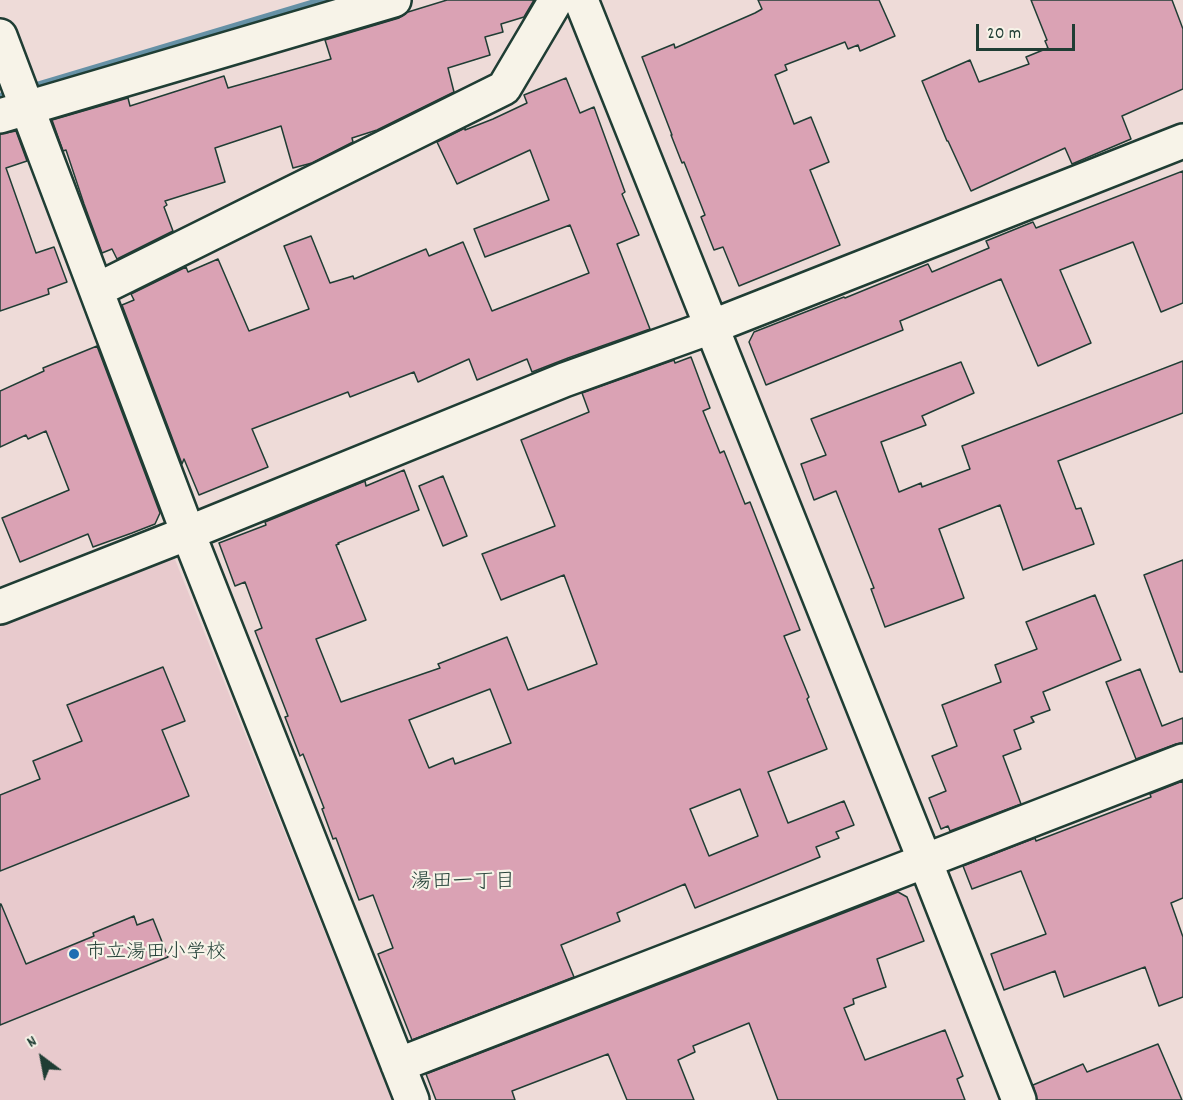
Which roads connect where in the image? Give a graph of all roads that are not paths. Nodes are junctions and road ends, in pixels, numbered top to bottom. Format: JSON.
{"nodes":[{"id":1,"x":394,"y":0,"type":"edge"},
{"id":2,"x":556,"y":0,"type":"edge"},
{"id":3,"x":581,"y":0,"type":"edge"},
{"id":4,"x":0,"y":36,"type":"edge"},
{"id":5,"x":18,"y":103,"type":"edge"},
{"id":6,"x":1183,"y":141,"type":"edge"},
{"id":7,"x":97,"y":291,"type":"junction"},
{"id":8,"x":711,"y":327,"type":"junction"},
{"id":9,"x":189,"y":532,"type":"junction"},
{"id":10,"x":0,"y":607,"type":"edge"},
{"id":11,"x":1183,"y":761,"type":"edge"},
{"id":12,"x":925,"y":861,"type":"junction"},
{"id":13,"x":398,"y":1065,"type":"junction"},
{"id":14,"x":412,"y":1100,"type":"edge"},
{"id":15,"x":1019,"y":1100,"type":"edge"}],
"edges":[{"from":1,"to":5,"type":"street"},
{"from":2,"to":7,"type":"street"},
{"from":3,"to":8,"type":"street"},
{"from":4,"to":5,"type":"street"},
{"from":5,"to":7,"type":"street"},
{"from":6,"to":8,"type":"street"},
{"from":7,"to":9,"type":"street"},
{"from":8,"to":9,"type":"street"},
{"from":8,"to":12,"type":"street"},
{"from":9,"to":10,"type":"street"},
{"from":9,"to":13,"type":"street"},
{"from":11,"to":12,"type":"street"},
{"from":12,"to":13,"type":"street"},
{"from":12,"to":15,"type":"street"},
{"from":13,"to":14,"type":"street"}]}
